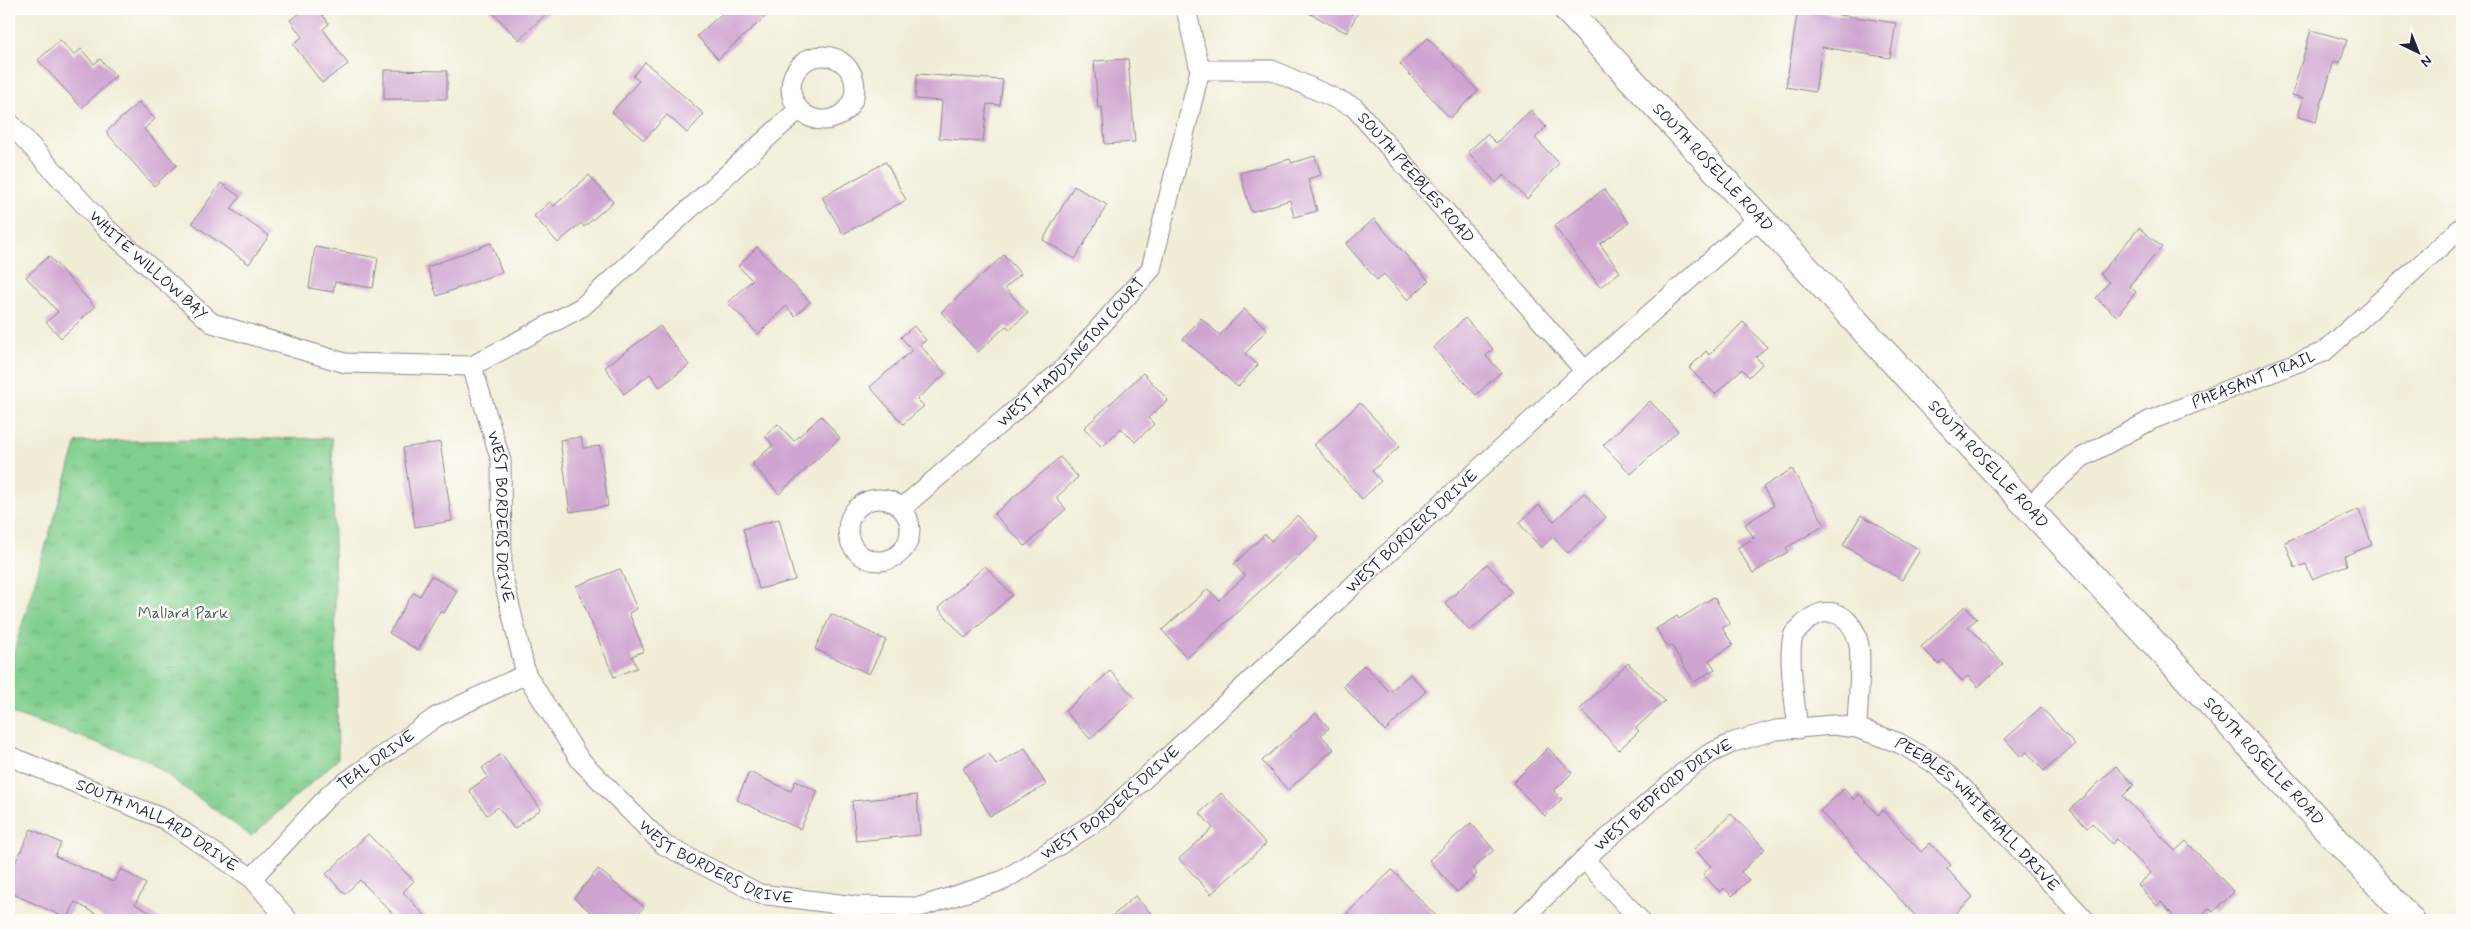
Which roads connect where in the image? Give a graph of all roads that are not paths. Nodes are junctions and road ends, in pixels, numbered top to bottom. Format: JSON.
{"nodes":[{"id":1,"x":1186,"y":9,"type":"edge"},
{"id":2,"x":1566,"y":9,"type":"edge"},
{"id":3,"x":1200,"y":70,"type":"junction"},
{"id":4,"x":798,"y":110,"type":"dead end"},
{"id":5,"x":9,"y":122,"type":"edge"},
{"id":6,"x":1759,"y":218,"type":"junction"},
{"id":7,"x":2462,"y":227,"type":"edge"},
{"id":8,"x":472,"y":366,"type":"junction"},
{"id":9,"x":1585,"y":371,"type":"junction"},
{"id":10,"x":2028,"y":507,"type":"junction"},
{"id":11,"x":902,"y":508,"type":"dead end"},
{"id":12,"x":526,"y":674,"type":"junction"},
{"id":13,"x":1833,"y":725,"type":"joint"},
{"id":14,"x":1857,"y":728,"type":"junction"},
{"id":15,"x":1798,"y":729,"type":"junction"},
{"id":16,"x":9,"y":756,"type":"edge"},
{"id":17,"x":1584,"y":858,"type":"junction"},
{"id":18,"x":252,"y":878,"type":"junction"},
{"id":19,"x":855,"y":913,"type":"edge"},
{"id":20,"x":288,"y":920,"type":"edge"},
{"id":21,"x":1521,"y":920,"type":"edge"},
{"id":22,"x":1640,"y":920,"type":"edge"},
{"id":23,"x":2085,"y":920,"type":"edge"},
{"id":24,"x":2411,"y":920,"type":"edge"}],
"edges":[{"from":1,"to":3,"type":"street"},
{"from":2,"to":6,"type":"main road","name":"SOUTH ROSELLE ROAD"},
{"from":3,"to":9,"type":"street","name":"SOUTH PEEBLES ROAD"},
{"from":3,"to":11,"type":"street","name":"WEST HADDINGTON COURT"},
{"from":4,"to":8,"type":"street"},
{"from":5,"to":8,"type":"street","name":"WHITE WILLOW BAY"},
{"from":6,"to":9,"type":"street","name":"WEST BORDERS DRIVE"},
{"from":6,"to":10,"type":"main road","name":"SOUTH ROSELLE ROAD"},
{"from":7,"to":10,"type":"street","name":"PHEASANT TRAIL"},
{"from":8,"to":12,"type":"street","name":"WEST BORDERS DRIVE"},
{"from":9,"to":19,"type":"street","name":"WEST BORDERS DRIVE"},
{"from":10,"to":24,"type":"main road","name":"SOUTH ROSELLE ROAD"},
{"from":12,"to":18,"type":"street","name":"TEAL DRIVE"},
{"from":12,"to":19,"type":"street","name":"WEST BORDERS DRIVE"},
{"from":13,"to":14,"type":"street","name":"PEEBLES WHITEHALL DRIVE"},
{"from":13,"to":15,"type":"street","name":"WEST BEDFORD DRIVE"},
{"from":14,"to":15,"type":"street"},
{"from":14,"to":23,"type":"street","name":"PEEBLES WHITEHALL DRIVE"},
{"from":15,"to":17,"type":"street","name":"WEST BEDFORD DRIVE"},
{"from":16,"to":18,"type":"street","name":"SOUTH MALLARD DRIVE"},
{"from":17,"to":21,"type":"street","name":"WEST BEDFORD DRIVE"},
{"from":17,"to":22,"type":"street"},
{"from":18,"to":20,"type":"street","name":"SOUTH MALLARD DRIVE"}]}
